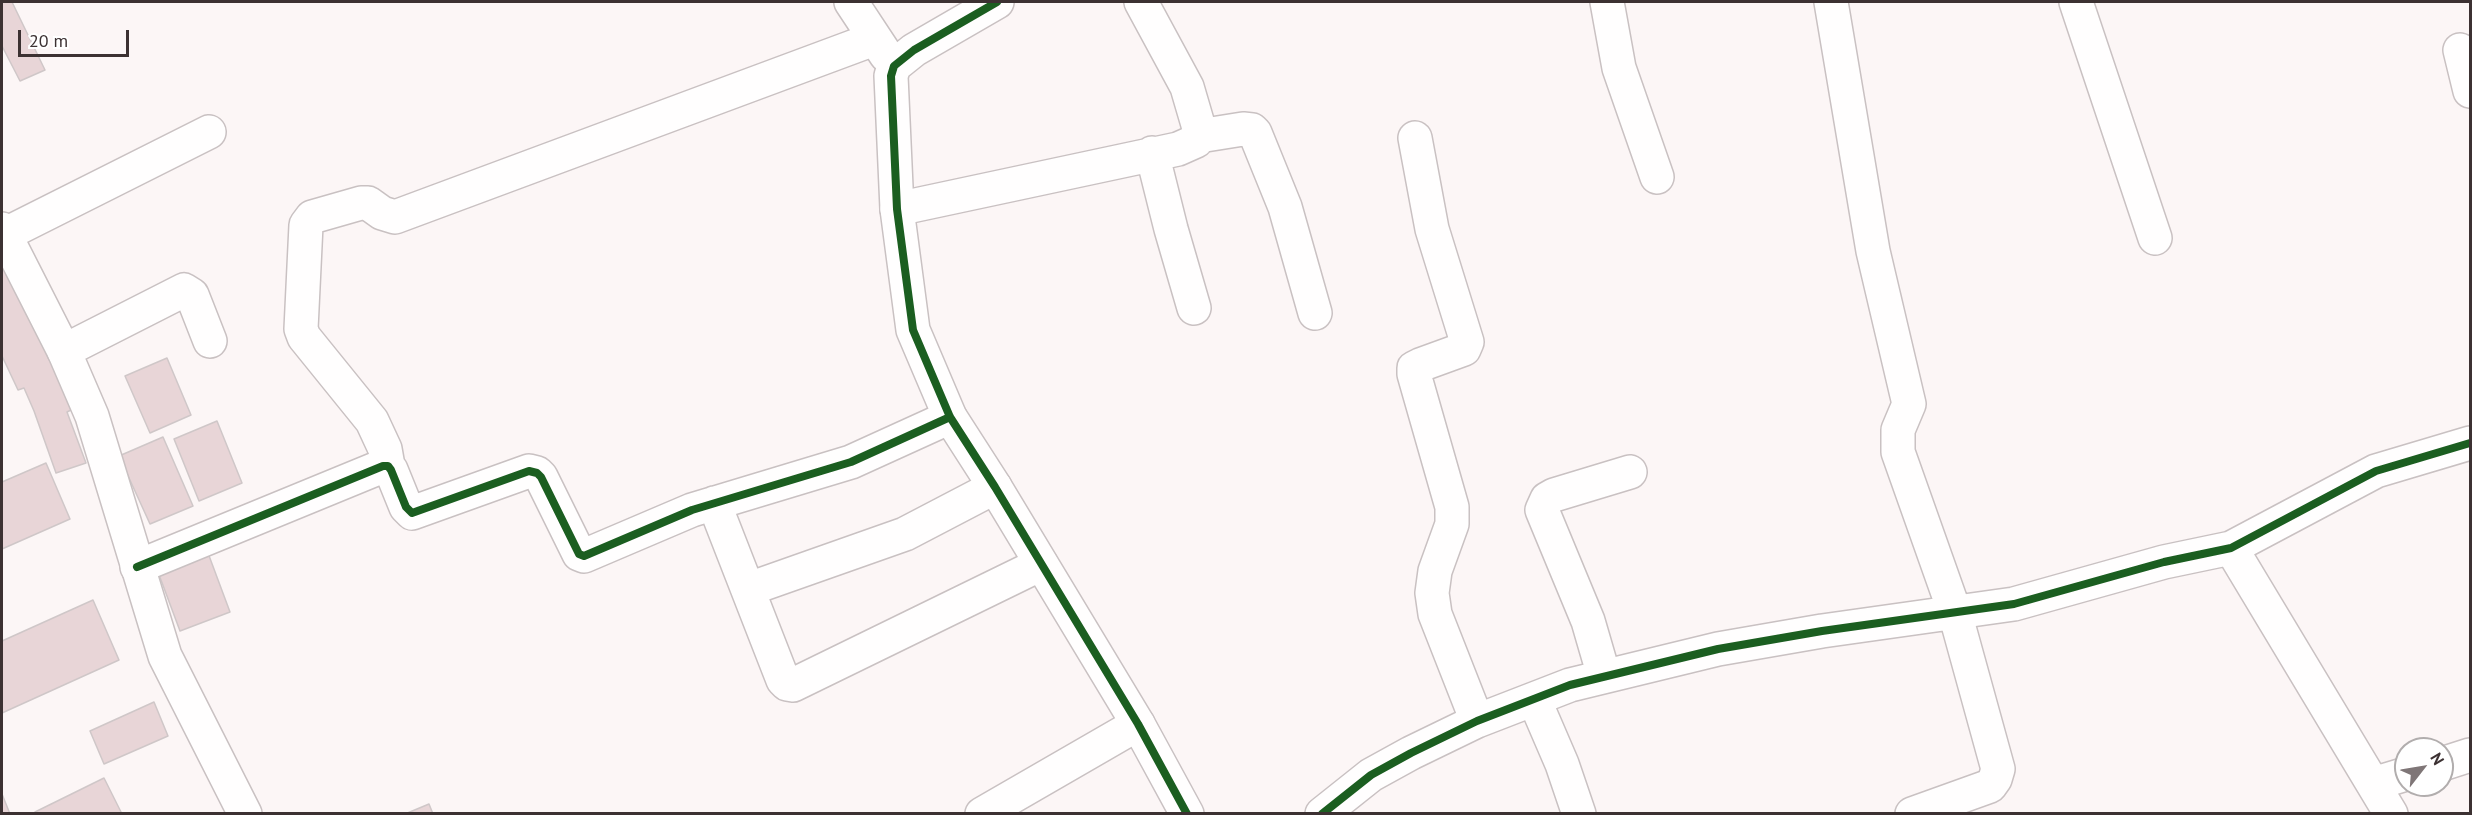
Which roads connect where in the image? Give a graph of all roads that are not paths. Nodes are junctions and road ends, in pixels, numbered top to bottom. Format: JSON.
{"nodes":[{"id":1,"x":851,"y":2,"type":"edge"},
{"id":2,"x":997,"y":2,"type":"edge"},
{"id":3,"x":1141,"y":2,"type":"edge"},
{"id":4,"x":1606,"y":2,"type":"edge"},
{"id":5,"x":1831,"y":2,"type":"edge"},
{"id":6,"x":2076,"y":2,"type":"edge"},
{"id":7,"x":874,"y":39,"type":"junction"},
{"id":8,"x":2460,"y":50,"type":"dead end"},
{"id":9,"x":894,"y":66,"type":"junction"},
{"id":10,"x":2470,"y":91,"type":"edge"},
{"id":11,"x":209,"y":132,"type":"dead end"},
{"id":12,"x":1199,"y":136,"type":"junction"},
{"id":13,"x":1415,"y":138,"type":"dead end"},
{"id":14,"x":1152,"y":153,"type":"junction"},
{"id":15,"x":1657,"y":177,"type":"dead end"},
{"id":16,"x":897,"y":209,"type":"junction"},
{"id":17,"x":3,"y":232,"type":"edge"},
{"id":18,"x":2155,"y":238,"type":"dead end"},
{"id":19,"x":1194,"y":308,"type":"dead end"},
{"id":20,"x":1315,"y":313,"type":"dead end"},
{"id":21,"x":210,"y":340,"type":"dead end"},
{"id":22,"x":64,"y":351,"type":"junction"},
{"id":23,"x":950,"y":417,"type":"junction"},
{"id":24,"x":2470,"y":443,"type":"edge"},
{"id":25,"x":388,"y":466,"type":"junction"},
{"id":26,"x":1630,"y":472,"type":"dead end"},
{"id":27,"x":995,"y":487,"type":"junction"},
{"id":28,"x":714,"y":503,"type":"junction"},
{"id":29,"x":2231,"y":548,"type":"junction"},
{"id":30,"x":1041,"y":564,"type":"junction"},
{"id":31,"x":137,"y":567,"type":"junction"},
{"id":32,"x":749,"y":589,"type":"junction"},
{"id":33,"x":1955,"y":613,"type":"junction"},
{"id":34,"x":1604,"y":676,"type":"junction"},
{"id":35,"x":1534,"y":699,"type":"junction"},
{"id":36,"x":1478,"y":721,"type":"junction"},
{"id":37,"x":1138,"y":724,"type":"junction"},
{"id":38,"x":2470,"y":755,"type":"edge"},
{"id":39,"x":2454,"y":760,"type":"edge"},
{"id":40,"x":2394,"y":778,"type":"edge"},
{"id":41,"x":2373,"y":784,"type":"junction"},
{"id":42,"x":988,"y":812,"type":"edge"},
{"id":43,"x":245,"y":813,"type":"edge"},
{"id":44,"x":1187,"y":813,"type":"edge"},
{"id":45,"x":1322,"y":813,"type":"edge"},
{"id":46,"x":1579,"y":813,"type":"edge"},
{"id":47,"x":1912,"y":813,"type":"edge"},
{"id":48,"x":2391,"y":813,"type":"edge"}],
"edges":[{"from":1,"to":7,"type":"street"},
{"from":2,"to":9,"type":"street"},
{"from":3,"to":12,"type":"street"},
{"from":4,"to":15,"type":"street"},
{"from":5,"to":33,"type":"street"},
{"from":6,"to":18,"type":"street"},
{"from":7,"to":9,"type":"street"},
{"from":7,"to":25,"type":"street"},
{"from":8,"to":10,"type":"street"},
{"from":9,"to":16,"type":"street"},
{"from":11,"to":17,"type":"street"},
{"from":12,"to":14,"type":"street"},
{"from":12,"to":20,"type":"street"},
{"from":13,"to":36,"type":"street"},
{"from":14,"to":16,"type":"street"},
{"from":14,"to":19,"type":"street"},
{"from":16,"to":23,"type":"street"},
{"from":17,"to":22,"type":"street"},
{"from":21,"to":22,"type":"street"},
{"from":22,"to":31,"type":"street"},
{"from":23,"to":27,"type":"street"},
{"from":23,"to":28,"type":"street"},
{"from":24,"to":29,"type":"street"},
{"from":25,"to":28,"type":"street"},
{"from":25,"to":31,"type":"street"},
{"from":26,"to":34,"type":"street"},
{"from":27,"to":30,"type":"street"},
{"from":27,"to":32,"type":"street"},
{"from":28,"to":32,"type":"street"},
{"from":29,"to":33,"type":"street"},
{"from":29,"to":41,"type":"street"},
{"from":30,"to":32,"type":"street"},
{"from":30,"to":37,"type":"street"},
{"from":31,"to":43,"type":"street"},
{"from":33,"to":34,"type":"street"},
{"from":33,"to":47,"type":"street"},
{"from":34,"to":35,"type":"street"},
{"from":35,"to":36,"type":"street"},
{"from":35,"to":46,"type":"street"},
{"from":36,"to":45,"type":"street"},
{"from":37,"to":42,"type":"street"},
{"from":37,"to":44,"type":"street"},
{"from":38,"to":39,"type":"street"},
{"from":40,"to":41,"type":"street"},
{"from":41,"to":48,"type":"street"}]}
